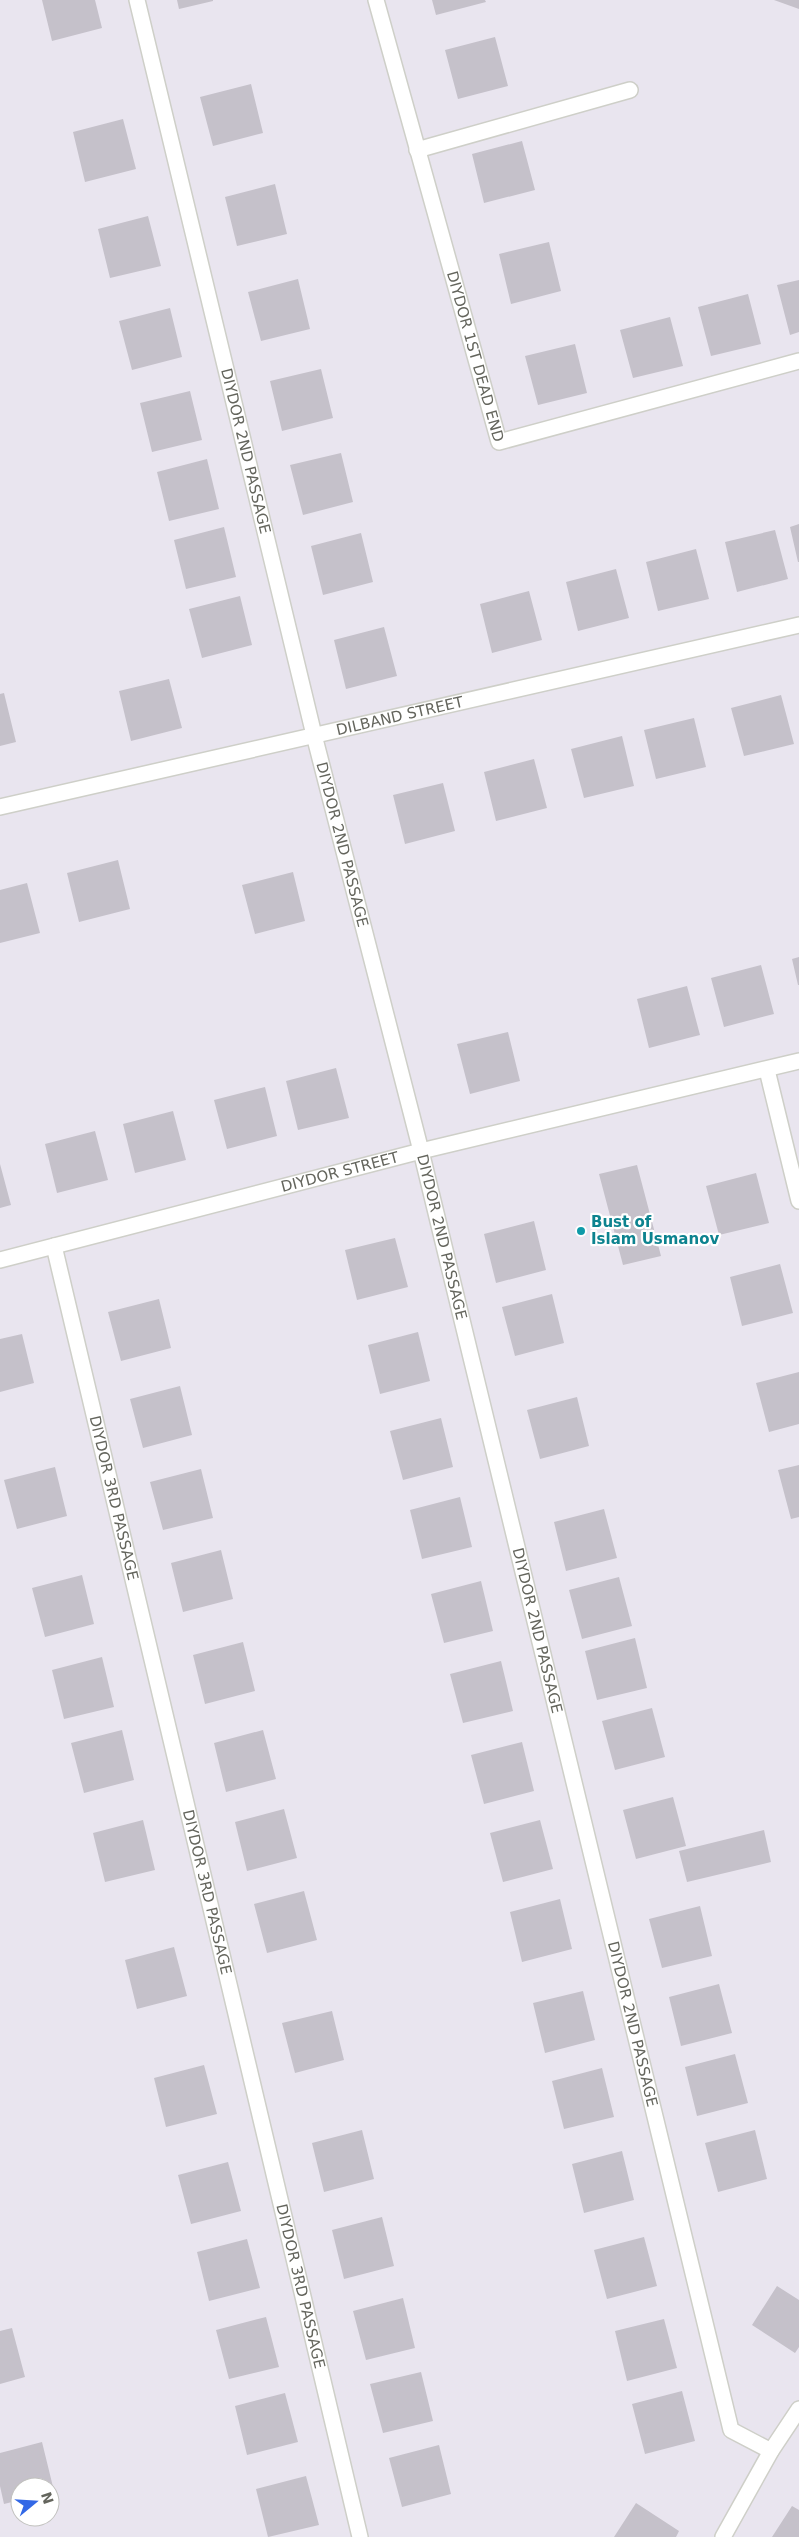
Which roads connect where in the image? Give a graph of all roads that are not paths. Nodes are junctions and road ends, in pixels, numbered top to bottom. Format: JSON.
{"nodes":[{"id":1,"x":137,"y":0,"type":"edge"},
{"id":2,"x":376,"y":0,"type":"edge"},
{"id":3,"x":630,"y":90,"type":"dead end"},
{"id":4,"x":417,"y":150,"type":"junction"},
{"id":5,"x":799,"y":361,"type":"edge"},
{"id":6,"x":799,"y":625,"type":"edge"},
{"id":7,"x":314,"y":735,"type":"junction"},
{"id":8,"x":0,"y":807,"type":"edge"},
{"id":9,"x":799,"y":1061,"type":"edge"},
{"id":10,"x":767,"y":1070,"type":"junction"},
{"id":11,"x":421,"y":1151,"type":"junction"},
{"id":12,"x":799,"y":1200,"type":"edge"},
{"id":13,"x":54,"y":1246,"type":"junction"},
{"id":14,"x":0,"y":1260,"type":"edge"},
{"id":15,"x":799,"y":2409,"type":"edge"},
{"id":16,"x":771,"y":2451,"type":"junction"},
{"id":17,"x":360,"y":2537,"type":"edge"},
{"id":18,"x":723,"y":2537,"type":"edge"}],
"edges":[{"from":1,"to":7,"type":"street","name":"DIYDOR 2ND PASSAGE"},
{"from":2,"to":4,"type":"street","name":"DIYDOR 1ST DEAD END"},
{"from":3,"to":4,"type":"street"},
{"from":4,"to":5,"type":"street","name":"DIYDOR 1ST DEAD END"},
{"from":6,"to":7,"type":"street","name":"DILBAND STREET"},
{"from":7,"to":8,"type":"street","name":"DILBAND STREET"},
{"from":7,"to":11,"type":"street","name":"DIYDOR 2ND PASSAGE"},
{"from":9,"to":10,"type":"street","name":"DIYDOR STREET"},
{"from":10,"to":11,"type":"street","name":"DIYDOR STREET"},
{"from":10,"to":12,"type":"street"},
{"from":11,"to":13,"type":"street","name":"DIYDOR STREET"},
{"from":11,"to":16,"type":"street","name":"DIYDOR 2ND PASSAGE"},
{"from":13,"to":14,"type":"street","name":"DIYDOR STREET"},
{"from":13,"to":17,"type":"street","name":"DIYDOR 3RD PASSAGE"},
{"from":15,"to":16,"type":"street"},
{"from":16,"to":18,"type":"street"}]}
